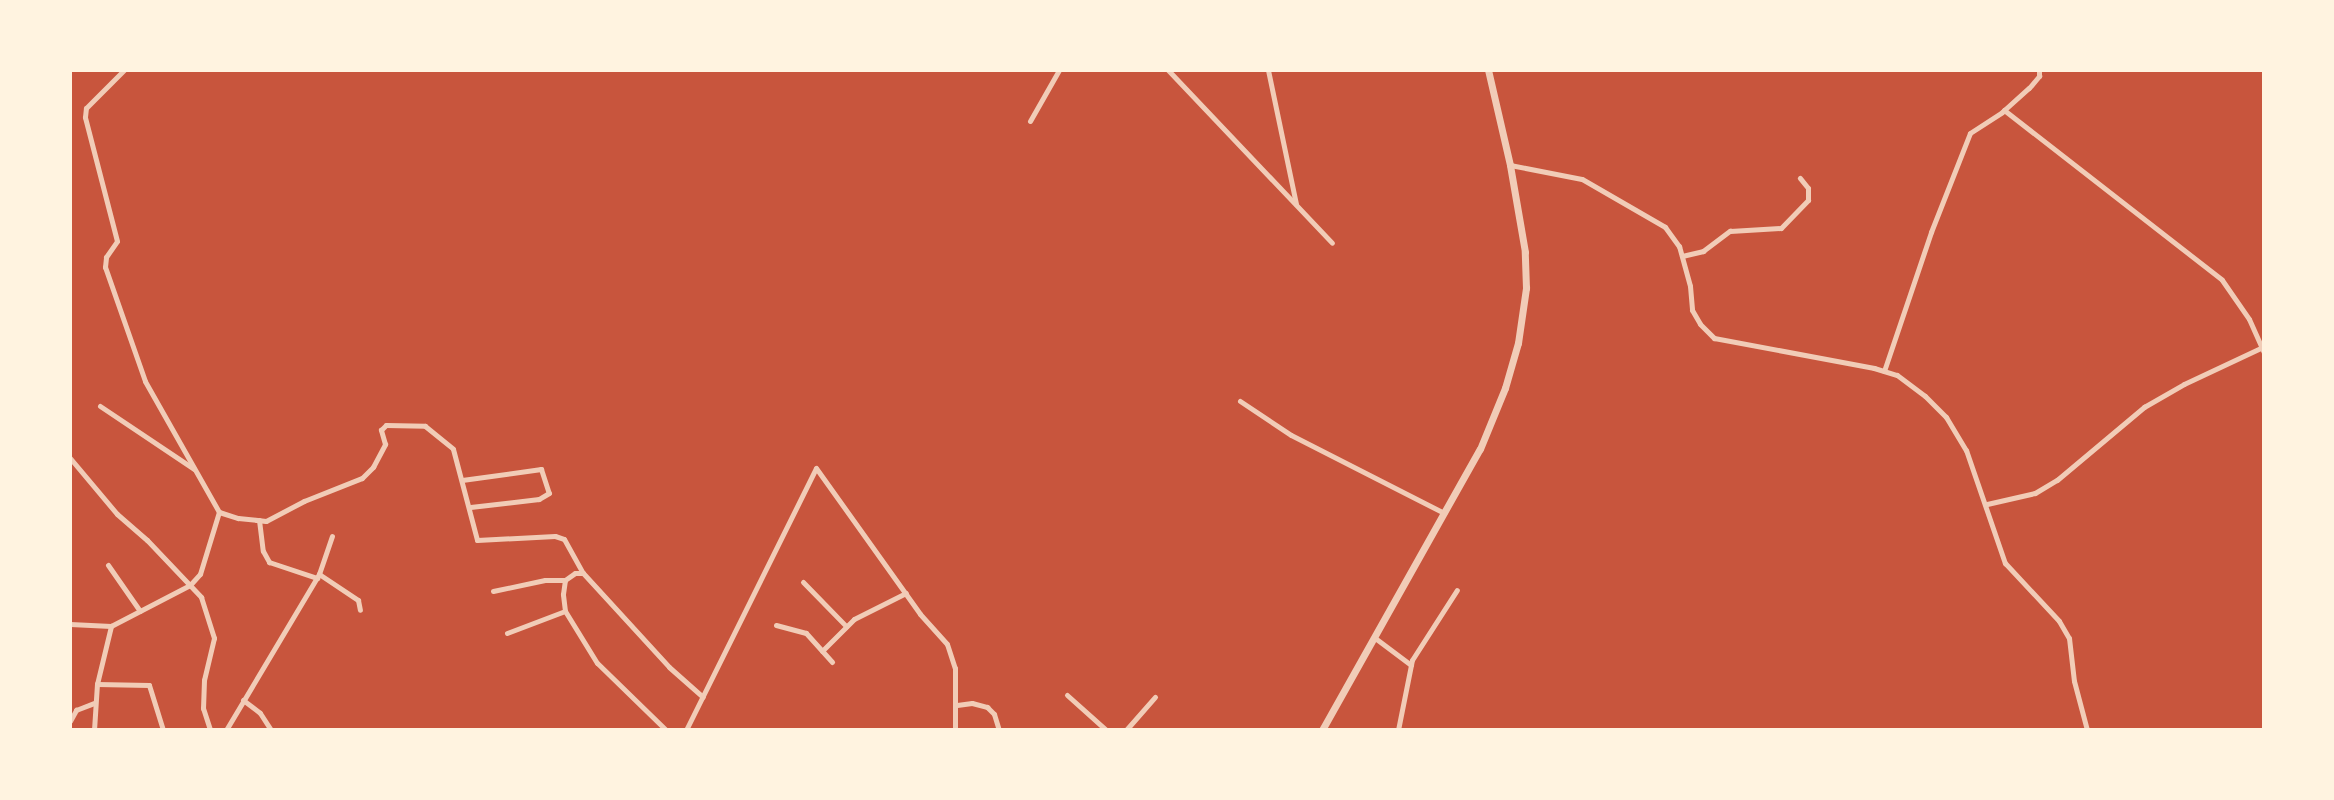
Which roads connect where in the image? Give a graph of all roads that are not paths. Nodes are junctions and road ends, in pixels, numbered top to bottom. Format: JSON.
{"nodes":[{"id":1,"x":124,"y":70,"type":"edge"},
{"id":2,"x":1059,"y":70,"type":"edge"},
{"id":3,"x":1168,"y":70,"type":"edge"},
{"id":4,"x":1268,"y":70,"type":"edge"},
{"id":5,"x":1488,"y":70,"type":"edge"},
{"id":6,"x":2039,"y":70,"type":"edge"},
{"id":7,"x":2004,"y":110,"type":"junction"},
{"id":8,"x":1030,"y":121,"type":"dead end"},
{"id":9,"x":1510,"y":165,"type":"junction"},
{"id":10,"x":1800,"y":178,"type":"dead end"},
{"id":11,"x":1296,"y":204,"type":"junction"},
{"id":12,"x":1332,"y":243,"type":"dead end"},
{"id":13,"x":1682,"y":256,"type":"junction"},
{"id":14,"x":2263,"y":349,"type":"edge"},
{"id":15,"x":1884,"y":371,"type":"junction"},
{"id":16,"x":1240,"y":401,"type":"dead end"},
{"id":17,"x":100,"y":406,"type":"dead end"},
{"id":18,"x":70,"y":458,"type":"edge"},
{"id":19,"x":197,"y":471,"type":"junction"},
{"id":20,"x":462,"y":480,"type":"junction"},
{"id":21,"x":1987,"y":504,"type":"junction"},
{"id":22,"x":470,"y":507,"type":"junction"},
{"id":23,"x":219,"y":512,"type":"junction"},
{"id":24,"x":1444,"y":513,"type":"junction"},
{"id":25,"x":259,"y":520,"type":"junction"},
{"id":26,"x":332,"y":536,"type":"dead end"},
{"id":27,"x":108,"y":565,"type":"dead end"},
{"id":28,"x":583,"y":573,"type":"junction"},
{"id":29,"x":318,"y":576,"type":"junction"},
{"id":30,"x":565,"y":580,"type":"junction"},
{"id":31,"x":803,"y":582,"type":"dead end"},
{"id":32,"x":190,"y":585,"type":"junction"},
{"id":33,"x":1457,"y":590,"type":"dead end"},
{"id":34,"x":493,"y":591,"type":"dead end"},
{"id":35,"x":906,"y":593,"type":"junction"},
{"id":36,"x":360,"y":610,"type":"dead end"},
{"id":37,"x":140,"y":611,"type":"junction"},
{"id":38,"x":565,"y":611,"type":"junction"},
{"id":39,"x":70,"y":624,"type":"edge"},
{"id":40,"x":776,"y":625,"type":"dead end"},
{"id":41,"x":111,"y":626,"type":"junction"},
{"id":42,"x":846,"y":626,"type":"junction"},
{"id":43,"x":506,"y":633,"type":"dead end"},
{"id":44,"x":1375,"y":638,"type":"junction"},
{"id":45,"x":822,"y":651,"type":"junction"},
{"id":46,"x":832,"y":662,"type":"dead end"},
{"id":47,"x":1411,"y":665,"type":"junction"},
{"id":48,"x":97,"y":684,"type":"junction"},
{"id":49,"x":1067,"y":695,"type":"dead end"},
{"id":50,"x":703,"y":697,"type":"junction"},
{"id":51,"x":1155,"y":697,"type":"dead end"},
{"id":52,"x":243,"y":700,"type":"junction"},
{"id":53,"x":94,"y":703,"type":"junction"},
{"id":54,"x":957,"y":705,"type":"junction"},
{"id":55,"x":70,"y":721,"type":"edge"},
{"id":56,"x":94,"y":730,"type":"edge"},
{"id":57,"x":163,"y":730,"type":"edge"},
{"id":58,"x":210,"y":730,"type":"edge"},
{"id":59,"x":226,"y":730,"type":"edge"},
{"id":60,"x":271,"y":730,"type":"edge"},
{"id":61,"x":666,"y":730,"type":"edge"},
{"id":62,"x":686,"y":730,"type":"edge"},
{"id":63,"x":955,"y":730,"type":"edge"},
{"id":64,"x":999,"y":730,"type":"edge"},
{"id":65,"x":1106,"y":730,"type":"edge"},
{"id":66,"x":1126,"y":730,"type":"edge"},
{"id":67,"x":1322,"y":730,"type":"edge"},
{"id":68,"x":1398,"y":730,"type":"edge"},
{"id":69,"x":2087,"y":730,"type":"edge"}],
"edges":[{"from":1,"to":19,"type":"street"},
{"from":2,"to":8,"type":"street"},
{"from":3,"to":11,"type":"street"},
{"from":4,"to":11,"type":"street"},
{"from":5,"to":9,"type":"street"},
{"from":6,"to":7,"type":"street"},
{"from":7,"to":14,"type":"street"},
{"from":7,"to":15,"type":"street"},
{"from":9,"to":13,"type":"street"},
{"from":9,"to":24,"type":"street"},
{"from":10,"to":13,"type":"street"},
{"from":11,"to":12,"type":"street"},
{"from":13,"to":15,"type":"street"},
{"from":14,"to":21,"type":"street"},
{"from":15,"to":21,"type":"street"},
{"from":16,"to":24,"type":"street"},
{"from":17,"to":19,"type":"street"},
{"from":18,"to":32,"type":"street"},
{"from":19,"to":23,"type":"street"},
{"from":20,"to":22,"type":"street"},
{"from":20,"to":22,"type":"street"},
{"from":20,"to":25,"type":"street"},
{"from":21,"to":69,"type":"street"},
{"from":22,"to":28,"type":"street"},
{"from":23,"to":25,"type":"street"},
{"from":23,"to":32,"type":"street"},
{"from":24,"to":44,"type":"street"},
{"from":25,"to":29,"type":"street"},
{"from":26,"to":29,"type":"street"},
{"from":27,"to":37,"type":"street"},
{"from":28,"to":30,"type":"street"},
{"from":28,"to":50,"type":"street"},
{"from":29,"to":36,"type":"street"},
{"from":29,"to":52,"type":"street"},
{"from":30,"to":34,"type":"street"},
{"from":30,"to":38,"type":"street"},
{"from":31,"to":42,"type":"street"},
{"from":32,"to":37,"type":"street"},
{"from":32,"to":58,"type":"street"},
{"from":33,"to":47,"type":"street"},
{"from":35,"to":42,"type":"street"},
{"from":35,"to":50,"type":"street"},
{"from":35,"to":54,"type":"street"},
{"from":37,"to":41,"type":"street"},
{"from":38,"to":43,"type":"street"},
{"from":38,"to":61,"type":"street"},
{"from":39,"to":41,"type":"street"},
{"from":40,"to":45,"type":"street"},
{"from":41,"to":48,"type":"street"},
{"from":42,"to":45,"type":"street"},
{"from":44,"to":47,"type":"street"},
{"from":44,"to":67,"type":"street"},
{"from":45,"to":46,"type":"street"},
{"from":47,"to":68,"type":"street"},
{"from":48,"to":53,"type":"street"},
{"from":48,"to":57,"type":"street"},
{"from":49,"to":65,"type":"street"},
{"from":50,"to":62,"type":"street"},
{"from":51,"to":66,"type":"street"},
{"from":52,"to":59,"type":"street"},
{"from":52,"to":60,"type":"street"},
{"from":53,"to":55,"type":"street"},
{"from":53,"to":56,"type":"street"},
{"from":54,"to":63,"type":"street"},
{"from":54,"to":64,"type":"street"}]}
